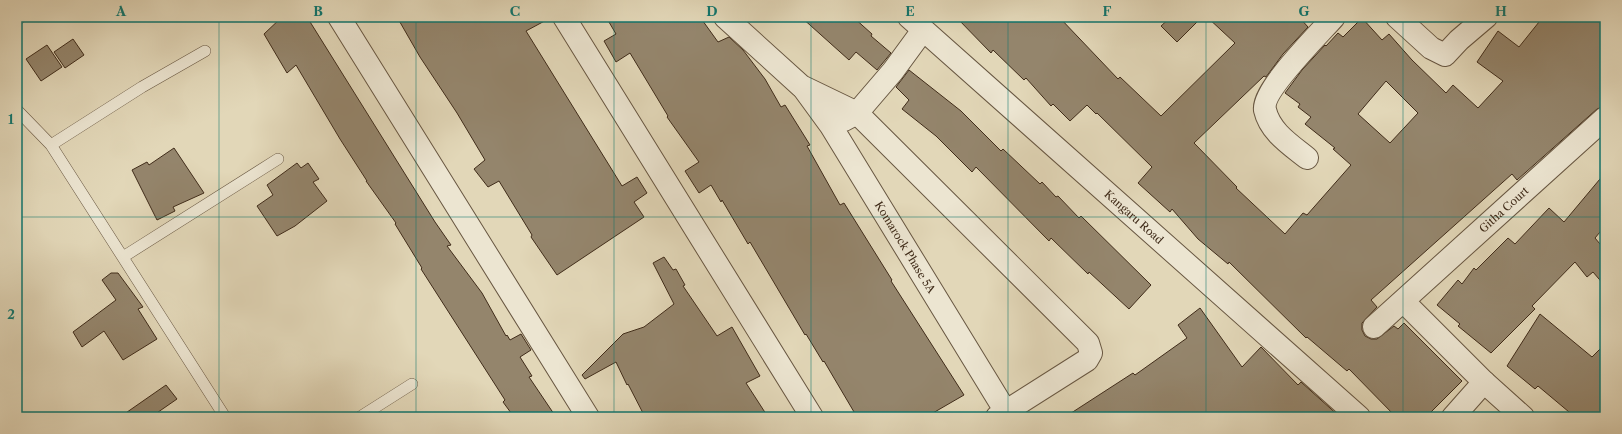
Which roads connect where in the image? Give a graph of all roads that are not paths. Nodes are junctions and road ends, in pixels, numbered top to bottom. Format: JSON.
{"nodes":[{"id":1,"x":21,"y":17,"type":"edge"},
{"id":2,"x":339,"y":17,"type":"edge"},
{"id":3,"x":564,"y":17,"type":"edge"},
{"id":4,"x":725,"y":17,"type":"edge"},
{"id":5,"x":1334,"y":17,"type":"edge"},
{"id":6,"x":1397,"y":17,"type":"edge"},
{"id":7,"x":1486,"y":17,"type":"edge"},
{"id":8,"x":17,"y":20,"type":"edge"},
{"id":9,"x":916,"y":24,"type":"edge"},
{"id":10,"x":205,"y":51,"type":"dead end"},
{"id":11,"x":802,"y":86,"type":"junction"},
{"id":12,"x":17,"y":110,"type":"edge"},
{"id":13,"x":857,"y":113,"type":"junction"},
{"id":14,"x":1605,"y":118,"type":"edge"},
{"id":15,"x":831,"y":126,"type":"junction"},
{"id":16,"x":51,"y":145,"type":"junction"},
{"id":17,"x":1307,"y":158,"type":"dead end"},
{"id":18,"x":278,"y":160,"type":"dead end"},
{"id":19,"x":123,"y":257,"type":"junction"},
{"id":20,"x":1404,"y":302,"type":"junction"},
{"id":21,"x":1374,"y":327,"type":"dead end"},
{"id":22,"x":1484,"y":382,"type":"junction"},
{"id":23,"x":412,"y":384,"type":"dead end"},
{"id":24,"x":1001,"y":414,"type":"edge"},
{"id":25,"x":225,"y":417,"type":"edge"},
{"id":26,"x":360,"y":417,"type":"edge"},
{"id":27,"x":588,"y":417,"type":"edge"},
{"id":28,"x":812,"y":417,"type":"edge"},
{"id":29,"x":1359,"y":417,"type":"edge"},
{"id":30,"x":1453,"y":417,"type":"edge"},
{"id":31,"x":1523,"y":417,"type":"edge"}],
"edges":[{"from":1,"to":8,"type":"lane"},
{"from":2,"to":27,"type":"street"},
{"from":3,"to":28,"type":"street"},
{"from":4,"to":11,"type":"street"},
{"from":5,"to":17,"type":"street"},
{"from":6,"to":7,"type":"street"},
{"from":9,"to":13,"type":"street"},
{"from":9,"to":29,"type":"street","name":"Kangaru Road"},
{"from":10,"to":16,"type":"lane"},
{"from":11,"to":13,"type":"street"},
{"from":11,"to":15,"type":"street","name":"Komarock Phase 5A"},
{"from":12,"to":16,"type":"lane"},
{"from":13,"to":15,"type":"street"},
{"from":13,"to":24,"type":"street"},
{"from":14,"to":20,"type":"street","name":"Githa Court"},
{"from":15,"to":24,"type":"street","name":"Komarock Phase 5A"},
{"from":16,"to":19,"type":"lane"},
{"from":18,"to":19,"type":"lane"},
{"from":19,"to":25,"type":"lane"},
{"from":20,"to":21,"type":"street","name":"Githa Court"},
{"from":20,"to":22,"type":"street"},
{"from":22,"to":30,"type":"street"},
{"from":22,"to":31,"type":"street"},
{"from":23,"to":26,"type":"lane"}]}
